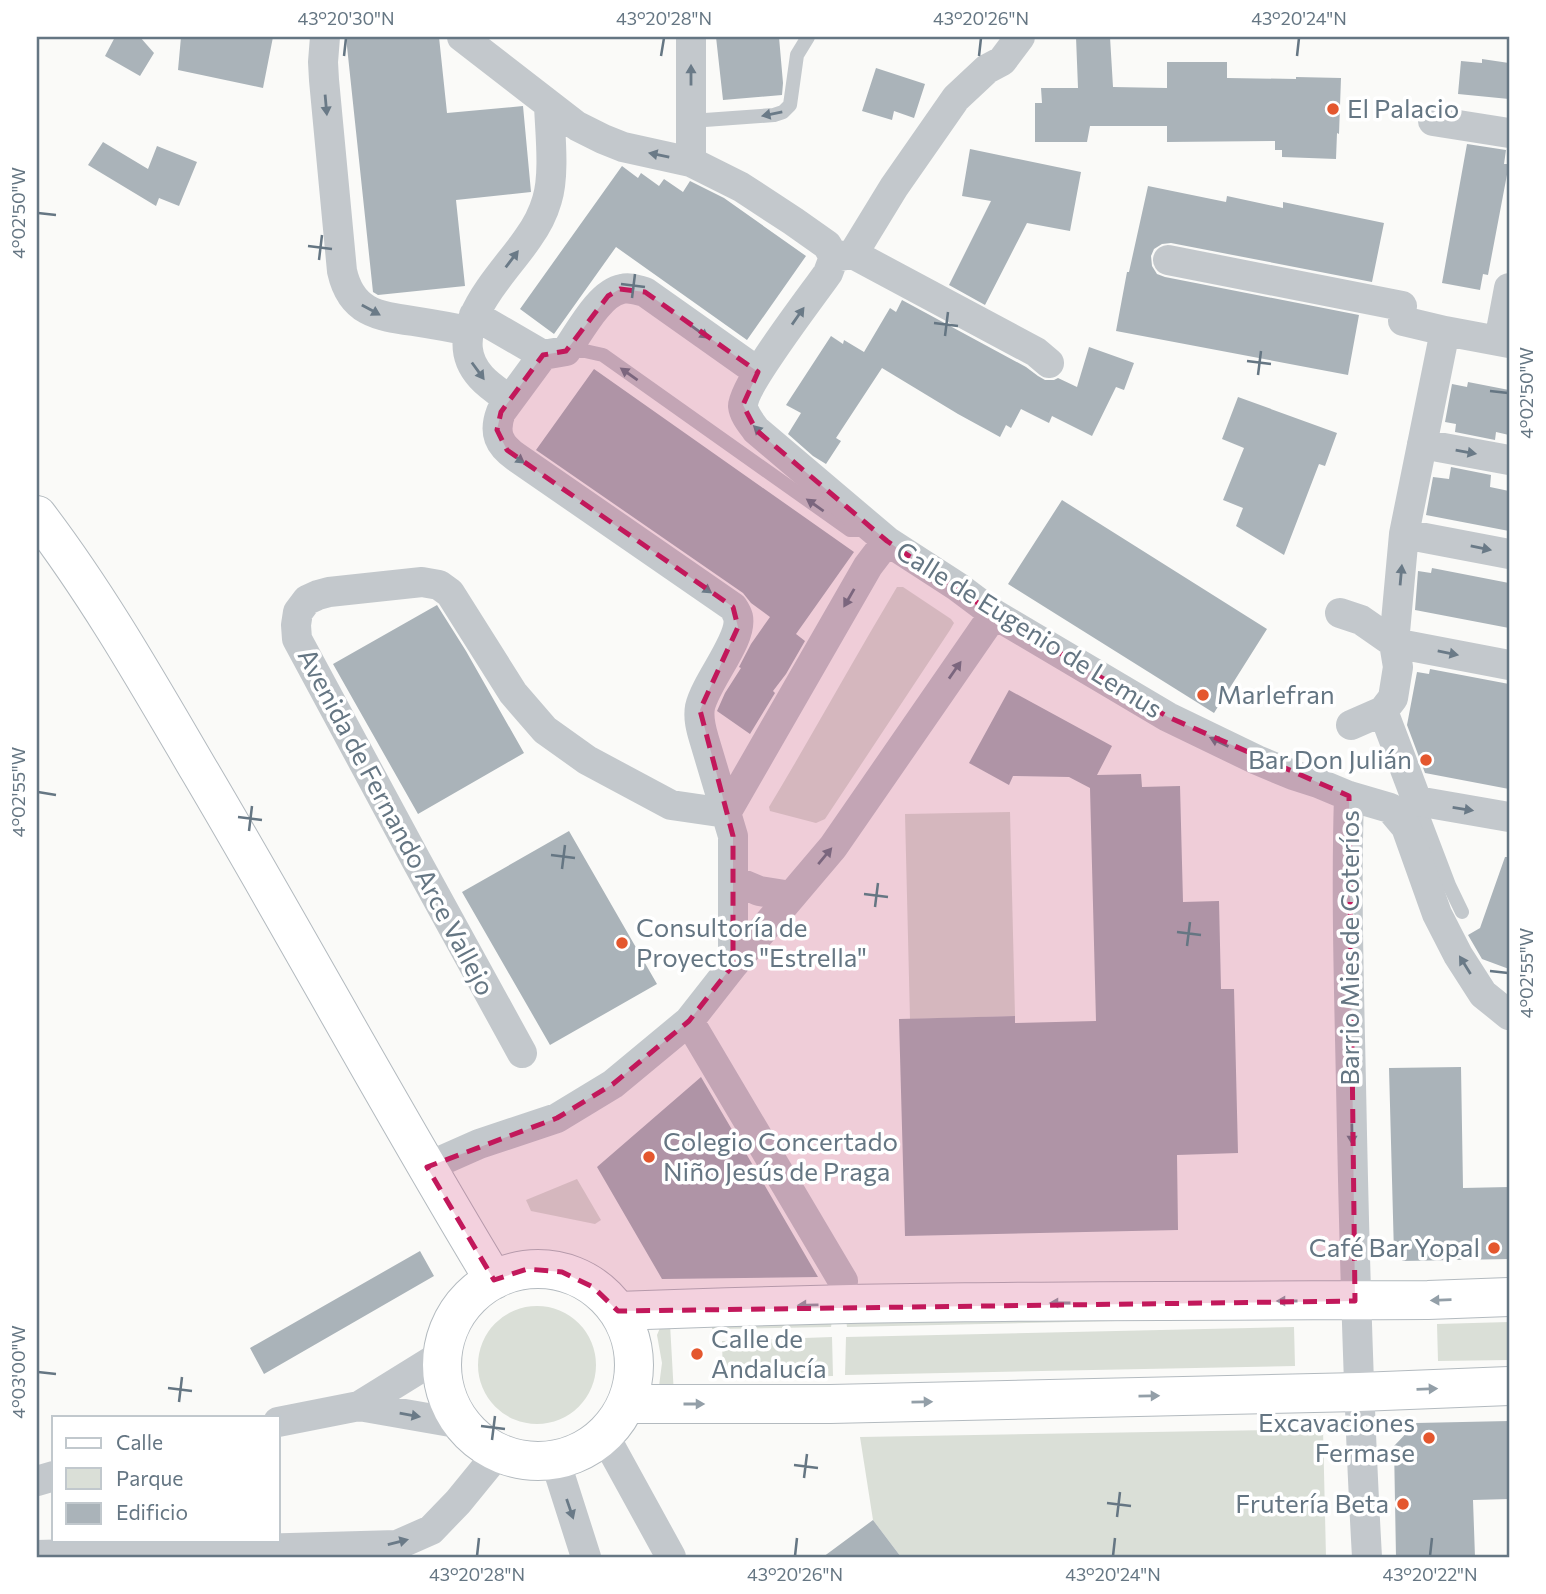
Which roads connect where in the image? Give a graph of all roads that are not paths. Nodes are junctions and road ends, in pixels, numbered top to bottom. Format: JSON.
{"nodes":[{"id":1,"x":325,"y":37,"type":"edge"},
{"id":2,"x":463,"y":37,"type":"edge"},
{"id":3,"x":691,"y":37,"type":"edge"},
{"id":4,"x":808,"y":37,"type":"edge"},
{"id":5,"x":1020,"y":37,"type":"edge"},
{"id":6,"x":549,"y":105,"type":"junction"},
{"id":7,"x":691,"y":121,"type":"junction"},
{"id":8,"x":1433,"y":121,"type":"dead end"},
{"id":9,"x":1509,"y":133,"type":"edge"},
{"id":10,"x":691,"y":162,"type":"junction"},
{"id":11,"x":844,"y":256,"type":"junction"},
{"id":12,"x":1168,"y":260,"type":"dead end"},
{"id":13,"x":1509,"y":288,"type":"edge"},
{"id":14,"x":471,"y":323,"type":"junction"},
{"id":15,"x":1445,"y":331,"type":"junction"},
{"id":16,"x":1504,"y":342,"type":"edge"},
{"id":17,"x":555,"y":353,"type":"junction"},
{"id":18,"x":1049,"y":363,"type":"dead end"},
{"id":19,"x":758,"y":372,"type":"junction"},
{"id":20,"x":510,"y":400,"type":"junction"},
{"id":21,"x":1422,"y":444,"type":"junction"},
{"id":22,"x":1509,"y":460,"type":"edge"},
{"id":23,"x":37,"y":515,"type":"edge"},
{"id":24,"x":1404,"y":534,"type":"junction"},
{"id":25,"x":881,"y":536,"type":"junction"},
{"id":26,"x":1509,"y":554,"type":"edge"},
{"id":27,"x":1340,"y":612,"type":"dead end"},
{"id":28,"x":994,"y":614,"type":"junction"},
{"id":29,"x":1394,"y":643,"type":"junction"},
{"id":30,"x":1509,"y":665,"type":"edge"},
{"id":31,"x":1383,"y":711,"type":"junction"},
{"id":32,"x":1351,"y":725,"type":"dead end"},
{"id":33,"x":1349,"y":796,"type":"junction"},
{"id":34,"x":1417,"y":801,"type":"junction"},
{"id":35,"x":726,"y":813,"type":"junction"},
{"id":36,"x":1509,"y":817,"type":"edge"},
{"id":37,"x":733,"y":880,"type":"junction"},
{"id":38,"x":791,"y":896,"type":"junction"},
{"id":39,"x":1462,"y":912,"type":"dead end"},
{"id":40,"x":733,"y":965,"type":"junction"},
{"id":41,"x":1509,"y":1015,"type":"edge"},
{"id":42,"x":689,"y":1021,"type":"junction"},
{"id":43,"x":523,"y":1053,"type":"dead end"},
{"id":44,"x":427,"y":1167,"type":"junction"},
{"id":45,"x":494,"y":1280,"type":"junction"},
{"id":46,"x":843,"y":1280,"type":"dead end"},
{"id":47,"x":1509,"y":1297,"type":"edge"},
{"id":48,"x":1365,"y":1301,"type":"junction"},
{"id":49,"x":618,"y":1311,"type":"junction"},
{"id":50,"x":443,"y":1354,"type":"junction"},
{"id":51,"x":1509,"y":1386,"type":"edge"},
{"id":52,"x":1368,"y":1392,"type":"junction"},
{"id":53,"x":626,"y":1404,"type":"junction"},
{"id":54,"x":359,"y":1406,"type":"junction"},
{"id":55,"x":280,"y":1422,"type":"edge"},
{"id":56,"x":462,"y":1424,"type":"junction"},
{"id":57,"x":604,"y":1435,"type":"junction"},
{"id":58,"x":498,"y":1453,"type":"junction"},
{"id":59,"x":555,"y":1460,"type":"junction"},
{"id":60,"x":37,"y":1555,"type":"edge"},
{"id":61,"x":586,"y":1557,"type":"edge"},
{"id":62,"x":671,"y":1557,"type":"edge"},
{"id":63,"x":1367,"y":1557,"type":"edge"}],
"edges":[{"from":1,"to":14,"type":"street","one_way":true},
{"from":2,"to":6,"type":"street"},
{"from":7,"to":3,"type":"street","one_way":true},
{"from":4,"to":7,"type":"lane","one_way":true},
{"from":5,"to":11,"type":"street"},
{"from":10,"to":6,"type":"street","one_way":true},
{"from":14,"to":6,"type":"street","one_way":true},
{"from":7,"to":10,"type":"street"},
{"from":8,"to":9,"type":"street"},
{"from":10,"to":11,"type":"street"},
{"from":11,"to":18,"type":"street"},
{"from":19,"to":11,"type":"street","one_way":true},
{"from":12,"to":15,"type":"street"},
{"from":13,"to":16,"type":"street"},
{"from":14,"to":17,"type":"street"},
{"from":14,"to":20,"type":"street","one_way":true},
{"from":15,"to":16,"type":"street"},
{"from":15,"to":21,"type":"street"},
{"from":17,"to":19,"type":"street","one_way":true},
{"from":17,"to":20,"type":"street"},
{"from":25,"to":17,"type":"lane","one_way":true},
{"from":25,"to":19,"type":"street","name":"Calle de Eugenio de Lemus","one_way":true},
{"from":20,"to":35,"type":"street","one_way":true},
{"from":21,"to":22,"type":"street","one_way":true},
{"from":21,"to":24,"type":"street"},
{"from":23,"to":44,"type":"main road"},
{"from":24,"to":26,"type":"street","one_way":true},
{"from":29,"to":24,"type":"street","one_way":true},
{"from":25,"to":28,"type":"street","name":"Calle de Eugenio de Lemus"},
{"from":25,"to":35,"type":"street","one_way":true},
{"from":27,"to":29,"type":"street"},
{"from":33,"to":28,"type":"street","name":"Calle de Eugenio de Lemus","one_way":true},
{"from":38,"to":28,"type":"street","one_way":true},
{"from":29,"to":30,"type":"street","one_way":true},
{"from":29,"to":31,"type":"street"},
{"from":31,"to":32,"type":"street"},
{"from":31,"to":34,"type":"street"},
{"from":41,"to":33,"type":"street","name":"Barrio Mies de Coteríos","one_way":true},
{"from":33,"to":48,"type":"street","name":"Barrio Mies de Coteríos","one_way":true},
{"from":34,"to":36,"type":"street","one_way":true},
{"from":34,"to":39,"type":"lane"},
{"from":35,"to":37,"type":"street"},
{"from":35,"to":43,"type":"street","name":"Avenida de Fernando Arce Vallejo"},
{"from":37,"to":38,"type":"street"},
{"from":37,"to":40,"type":"street"},
{"from":38,"to":40,"type":"street"},
{"from":40,"to":42,"type":"street"},
{"from":42,"to":44,"type":"street"},
{"from":42,"to":46,"type":"street"},
{"from":44,"to":45,"type":"main road"},
{"from":45,"to":49,"type":"main road"},
{"from":45,"to":50,"type":"main road"},
{"from":47,"to":48,"type":"main road","one_way":true},
{"from":48,"to":49,"type":"main road","one_way":true},
{"from":48,"to":52,"type":"street"},
{"from":49,"to":53,"type":"main road"},
{"from":50,"to":54,"type":"street"},
{"from":50,"to":56,"type":"main road"},
{"from":52,"to":51,"type":"main road","one_way":true},
{"from":53,"to":52,"type":"main road","one_way":true},
{"from":52,"to":63,"type":"street"},
{"from":53,"to":57,"type":"main road"},
{"from":54,"to":55,"type":"street"},
{"from":54,"to":56,"type":"street","one_way":true},
{"from":56,"to":58,"type":"main road"},
{"from":57,"to":59,"type":"main road"},
{"from":57,"to":62,"type":"street"},
{"from":58,"to":59,"type":"main road"},
{"from":60,"to":58,"type":"street","one_way":true},
{"from":59,"to":61,"type":"street","one_way":true}]}
